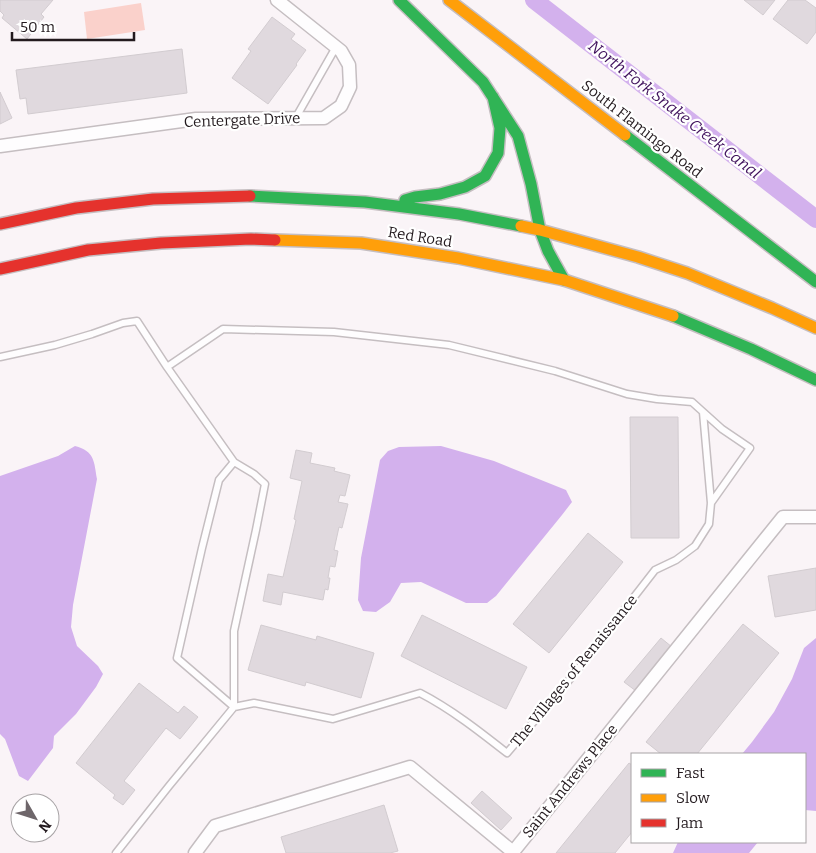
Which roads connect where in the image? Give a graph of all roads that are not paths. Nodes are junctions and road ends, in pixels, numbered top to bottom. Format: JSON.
{"nodes":[{"id":1,"x":277,"y":0,"type":"edge"},
{"id":2,"x":399,"y":0,"type":"edge"},
{"id":3,"x":449,"y":0,"type":"edge"},
{"id":4,"x":336,"y":47,"type":"junction"},
{"id":5,"x":493,"y":97,"type":"junction"},
{"id":6,"x":295,"y":119,"type":"junction"},
{"id":7,"x":0,"y":146,"type":"edge"},
{"id":8,"x":389,"y":205,"type":"junction"},
{"id":9,"x":0,"y":224,"type":"edge"},
{"id":10,"x":540,"y":230,"type":"junction"},
{"id":11,"x":0,"y":269,"type":"edge"},
{"id":12,"x":564,"y":280,"type":"junction"},
{"id":13,"x":816,"y":282,"type":"edge"},
{"id":14,"x":816,"y":328,"type":"edge"},
{"id":15,"x":0,"y":357,"type":"edge"},
{"id":16,"x":167,"y":367,"type":"junction"},
{"id":17,"x":816,"y":380,"type":"edge"},
{"id":18,"x":703,"y":412,"type":"junction"},
{"id":19,"x":234,"y":462,"type":"junction"},
{"id":20,"x":711,"y":503,"type":"junction"},
{"id":21,"x":816,"y":517,"type":"edge"},
{"id":22,"x":234,"y":707,"type":"junction"},
{"id":23,"x":116,"y":853,"type":"edge"},
{"id":24,"x":194,"y":853,"type":"edge"}],
"edges":[{"from":1,"to":4,"type":"street","name":"Centergate Drive"},
{"from":2,"to":5,"type":"main road"},
{"from":3,"to":13,"type":"main road","name":"South Flamingo Road"},
{"from":4,"to":6,"type":"lane"},
{"from":4,"to":6,"type":"street","name":"Centergate Drive"},
{"from":5,"to":8,"type":"main road"},
{"from":5,"to":10,"type":"main road"},
{"from":6,"to":7,"type":"street","name":"Centergate Drive"},
{"from":8,"to":9,"type":"main road","name":"Red Road"},
{"from":8,"to":10,"type":"main road","name":"Red Road"},
{"from":10,"to":12,"type":"main road"},
{"from":10,"to":14,"type":"main road","name":"Red Road"},
{"from":11,"to":12,"type":"main road","name":"Red Road"},
{"from":12,"to":17,"type":"main road","name":"Red Road"},
{"from":15,"to":16,"type":"lane"},
{"from":16,"to":18,"type":"lane","name":"The Villages of Renaissance"},
{"from":16,"to":19,"type":"lane"},
{"from":18,"to":20,"type":"lane","name":"The Villages of Renaissance"},
{"from":18,"to":20,"type":"lane","name":"The Villages of Renaissance"},
{"from":19,"to":22,"type":"lane"},
{"from":19,"to":22,"type":"lane"},
{"from":20,"to":22,"type":"lane","name":"The Villages of Renaissance"},
{"from":21,"to":24,"type":"street","name":"Saint Andrews Place"},
{"from":22,"to":23,"type":"lane"}]}
